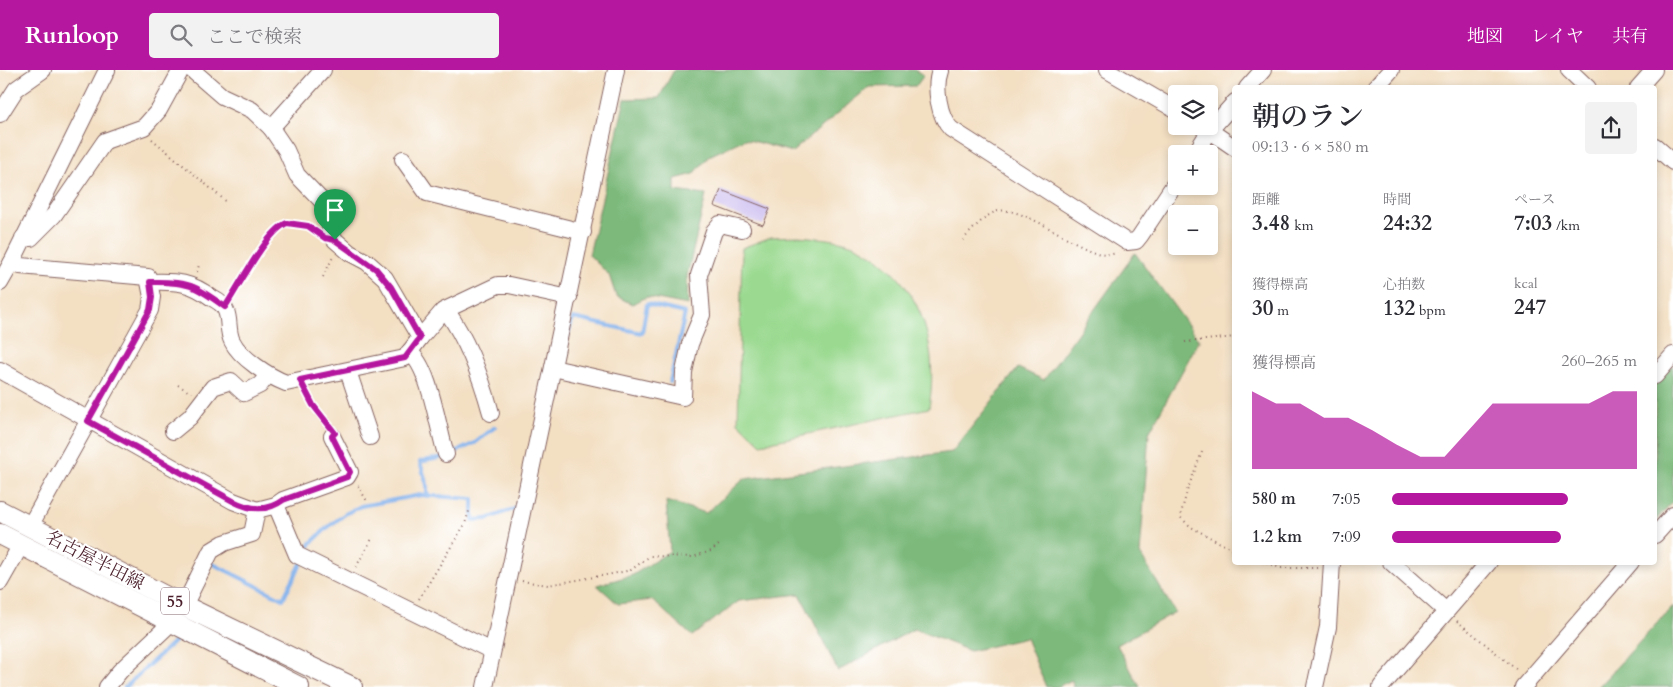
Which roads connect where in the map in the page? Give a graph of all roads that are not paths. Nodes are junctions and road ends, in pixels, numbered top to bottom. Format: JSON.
{"nodes":[{"id":1,"x":43,"y":70,"type":"edge"},
{"id":2,"x":107,"y":70,"type":"edge"},
{"id":3,"x":181,"y":70,"type":"edge"},
{"id":4,"x":192,"y":70,"type":"edge"},
{"id":5,"x":323,"y":70,"type":"edge"},
{"id":6,"x":616,"y":70,"type":"edge"},
{"id":7,"x":941,"y":70,"type":"edge"},
{"id":8,"x":1107,"y":70,"type":"edge"},
{"id":9,"x":1263,"y":70,"type":"edge"},
{"id":10,"x":1391,"y":70,"type":"edge"},
{"id":11,"x":1569,"y":70,"type":"edge"},
{"id":12,"x":1654,"y":70,"type":"edge"},
{"id":13,"x":1250,"y":85,"type":"edge"},
{"id":14,"x":1378,"y":85,"type":"edge"},
{"id":15,"x":1585,"y":85,"type":"edge"},
{"id":16,"x":1641,"y":85,"type":"edge"},
{"id":17,"x":1168,"y":105,"type":"edge"},
{"id":18,"x":1232,"y":105,"type":"edge"},
{"id":19,"x":0,"y":114,"type":"edge"},
{"id":20,"x":1218,"y":118,"type":"edge"},
{"id":21,"x":271,"y":128,"type":"junction"},
{"id":22,"x":1217,"y":135,"type":"edge"},
{"id":23,"x":1232,"y":146,"type":"edge"},
{"id":24,"x":1657,"y":148,"type":"edge"},
{"id":25,"x":403,"y":159,"type":"dead end"},
{"id":26,"x":1673,"y":162,"type":"edge"},
{"id":27,"x":1168,"y":194,"type":"edge"},
{"id":28,"x":742,"y":229,"type":"dead end"},
{"id":29,"x":583,"y":232,"type":"junction"},
{"id":30,"x":24,"y":238,"type":"junction"},
{"id":31,"x":12,"y":262,"type":"junction"},
{"id":32,"x":150,"y":282,"type":"junction"},
{"id":33,"x":0,"y":283,"type":"edge"},
{"id":34,"x":569,"y":298,"type":"junction"},
{"id":35,"x":446,"y":310,"type":"junction"},
{"id":36,"x":420,"y":338,"type":"junction"},
{"id":37,"x":409,"y":352,"type":"junction"},
{"id":38,"x":1673,"y":355,"type":"edge"},
{"id":39,"x":554,"y":368,"type":"junction"},
{"id":40,"x":0,"y":370,"type":"edge"},
{"id":41,"x":348,"y":371,"type":"junction"},
{"id":42,"x":1657,"y":374,"type":"edge"},
{"id":43,"x":268,"y":375,"type":"junction"},
{"id":44,"x":491,"y":414,"type":"dead end"},
{"id":45,"x":88,"y":421,"type":"junction"},
{"id":46,"x":173,"y":431,"type":"dead end"},
{"id":47,"x":332,"y":436,"type":"road end"},
{"id":48,"x":370,"y":437,"type":"dead end"},
{"id":49,"x":446,"y":454,"type":"dead end"},
{"id":50,"x":276,"y":506,"type":"junction"},
{"id":51,"x":258,"y":510,"type":"junction"},
{"id":52,"x":0,"y":511,"type":"edge"},
{"id":53,"x":1673,"y":515,"type":"edge"},
{"id":54,"x":30,"y":526,"type":"junction"},
{"id":55,"x":1657,"y":533,"type":"edge"},
{"id":56,"x":0,"y":534,"type":"edge"},
{"id":57,"x":21,"y":545,"type":"junction"},
{"id":58,"x":1332,"y":565,"type":"edge"},
{"id":59,"x":1394,"y":565,"type":"edge"},
{"id":60,"x":1487,"y":565,"type":"edge"},
{"id":61,"x":1628,"y":565,"type":"edge"},
{"id":62,"x":0,"y":582,"type":"edge"},
{"id":63,"x":184,"y":606,"type":"junction"},
{"id":64,"x":1446,"y":611,"type":"junction"},
{"id":65,"x":172,"y":622,"type":"junction"},
{"id":66,"x":492,"y":651,"type":"junction"},
{"id":67,"x":1526,"y":684,"type":"edge"},
{"id":68,"x":107,"y":687,"type":"edge"},
{"id":69,"x":299,"y":687,"type":"edge"},
{"id":70,"x":352,"y":687,"type":"edge"},
{"id":71,"x":485,"y":687,"type":"edge"},
{"id":72,"x":1315,"y":687,"type":"edge"},
{"id":73,"x":1381,"y":687,"type":"edge"}],
"edges":[{"from":1,"to":19,"type":"street"},
{"from":2,"to":30,"type":"street"},
{"from":3,"to":30,"type":"street"},
{"from":4,"to":21,"type":"street"},
{"from":5,"to":21,"type":"street"},
{"from":6,"to":29,"type":"street"},
{"from":7,"to":27,"type":"street"},
{"from":8,"to":17,"type":"street"},
{"from":9,"to":13,"type":"street"},
{"from":10,"to":14,"type":"street"},
{"from":11,"to":15,"type":"street"},
{"from":12,"to":16,"type":"street"},
{"from":18,"to":20,"type":"street"},
{"from":21,"to":36,"type":"street"},
{"from":22,"to":23,"type":"street"},
{"from":24,"to":26,"type":"street"},
{"from":25,"to":29,"type":"street"},
{"from":28,"to":39,"type":"street"},
{"from":29,"to":34,"type":"street"},
{"from":30,"to":31,"type":"street"},
{"from":31,"to":32,"type":"street"},
{"from":31,"to":33,"type":"street"},
{"from":32,"to":43,"type":"street"},
{"from":32,"to":45,"type":"street"},
{"from":34,"to":35,"type":"street"},
{"from":34,"to":39,"type":"street"},
{"from":35,"to":36,"type":"street"},
{"from":35,"to":44,"type":"street"},
{"from":36,"to":37,"type":"street"},
{"from":37,"to":41,"type":"street"},
{"from":37,"to":49,"type":"street"},
{"from":38,"to":42,"type":"street"},
{"from":39,"to":66,"type":"street"},
{"from":40,"to":45,"type":"street"},
{"from":41,"to":43,"type":"street"},
{"from":41,"to":48,"type":"street"},
{"from":43,"to":46,"type":"street"},
{"from":45,"to":51,"type":"street"},
{"from":45,"to":54,"type":"street"},
{"from":47,"to":50,"type":"street"},
{"from":50,"to":51,"type":"street"},
{"from":50,"to":66,"type":"street"},
{"from":51,"to":63,"type":"street"},
{"from":52,"to":54,"type":"main road","name":"名古屋半田線","number":"55"},
{"from":53,"to":55,"type":"street"},
{"from":54,"to":63,"type":"main road","name":"名古屋半田線","number":"55"},
{"from":56,"to":57,"type":"main road","name":"名古屋半田線","number":"55"},
{"from":57,"to":62,"type":"street"},
{"from":57,"to":65,"type":"main road","name":"名古屋半田線","number":"55"},
{"from":58,"to":72,"type":"street"},
{"from":59,"to":64,"type":"street"},
{"from":60,"to":64,"type":"street"},
{"from":61,"to":67,"type":"street"},
{"from":63,"to":70,"type":"main road","name":"名古屋半田線","number":"55"},
{"from":64,"to":73,"type":"street"},
{"from":65,"to":68,"type":"street"},
{"from":65,"to":69,"type":"main road","name":"名古屋半田線","number":"55"},
{"from":66,"to":71,"type":"street"}]}
